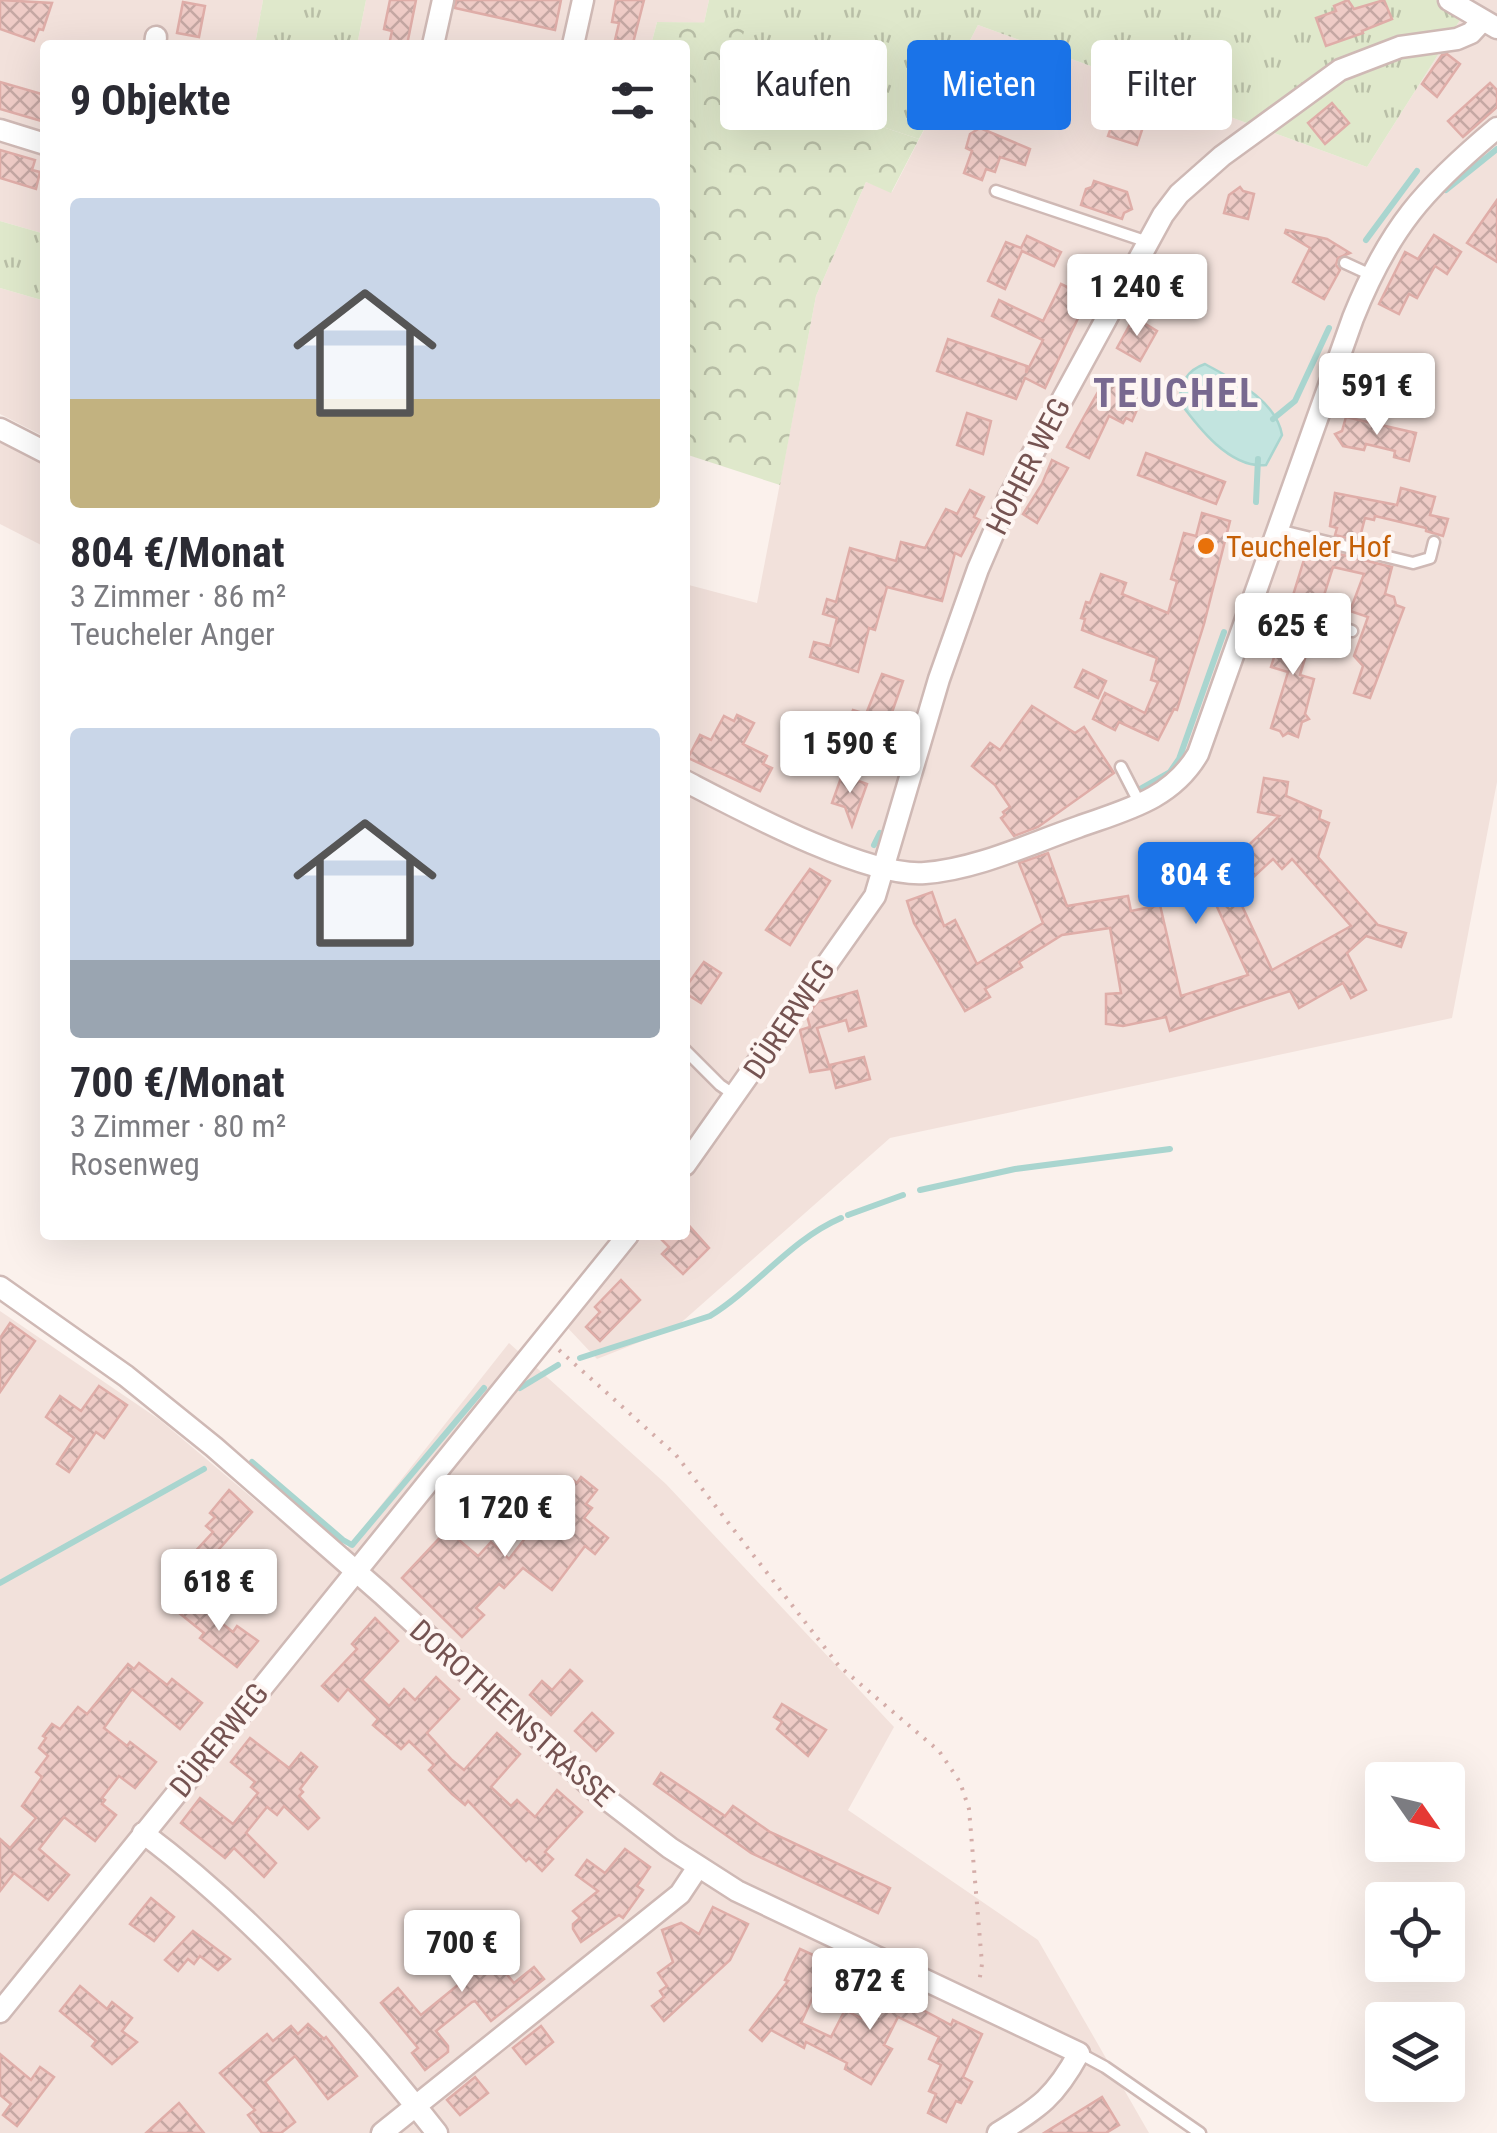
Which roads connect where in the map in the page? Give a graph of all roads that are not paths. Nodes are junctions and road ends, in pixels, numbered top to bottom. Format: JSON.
{"nodes":[{"id":1,"x":443,"y":0,"type":"edge"},
{"id":2,"x":583,"y":0,"type":"edge"},
{"id":3,"x":1449,"y":0,"type":"edge"},
{"id":4,"x":1490,"y":24,"type":"edge"},
{"id":5,"x":434,"y":40,"type":"edge"},
{"id":6,"x":574,"y":40,"type":"edge"},
{"id":7,"x":1497,"y":128,"type":"edge"},
{"id":8,"x":0,"y":130,"type":"edge"},
{"id":9,"x":40,"y":142,"type":"edge"},
{"id":10,"x":996,"y":191,"type":"dead end"},
{"id":11,"x":1148,"y":242,"type":"junction"},
{"id":12,"x":1345,"y":263,"type":"dead end"},
{"id":13,"x":1371,"y":275,"type":"junction"},
{"id":14,"x":0,"y":429,"type":"edge"},
{"id":15,"x":40,"y":449,"type":"edge"},
{"id":16,"x":1278,"y":530,"type":"junction"},
{"id":17,"x":1434,"y":542,"type":"dead end"},
{"id":18,"x":1253,"y":598,"type":"junction"},
{"id":19,"x":1352,"y":631,"type":"dead end"},
{"id":20,"x":1121,"y":767,"type":"dead end"},
{"id":21,"x":690,"y":783,"type":"edge"},
{"id":22,"x":1140,"y":805,"type":"junction"},
{"id":23,"x":884,"y":868,"type":"junction"},
{"id":24,"x":690,"y":1055,"type":"edge"},
{"id":25,"x":736,"y":1096,"type":"junction"},
{"id":26,"x":690,"y":1158,"type":"edge"},
{"id":27,"x":624,"y":1240,"type":"edge"},
{"id":28,"x":0,"y":1287,"type":"edge"},
{"id":29,"x":354,"y":1570,"type":"junction"},
{"id":30,"x":143,"y":1833,"type":"junction"},
{"id":31,"x":698,"y":1867,"type":"junction"},
{"id":32,"x":0,"y":2012,"type":"edge"},
{"id":33,"x":1079,"y":2053,"type":"junction"},
{"id":34,"x":416,"y":2106,"type":"junction"},
{"id":35,"x":382,"y":2133,"type":"edge"},
{"id":36,"x":437,"y":2133,"type":"edge"},
{"id":37,"x":998,"y":2133,"type":"edge"},
{"id":38,"x":1200,"y":2133,"type":"edge"}],
"edges":[{"from":1,"to":5,"type":"street"},
{"from":2,"to":6,"type":"street"},
{"from":3,"to":4,"type":"street"},
{"from":4,"to":11,"type":"street","name":"HOHER WEG"},
{"from":7,"to":13,"type":"street"},
{"from":8,"to":9,"type":"street"},
{"from":10,"to":11,"type":"lane"},
{"from":11,"to":23,"type":"street","name":"HOHER WEG"},
{"from":12,"to":13,"type":"lane"},
{"from":13,"to":16,"type":"street"},
{"from":14,"to":15,"type":"street"},
{"from":16,"to":17,"type":"lane"},
{"from":16,"to":18,"type":"street"},
{"from":18,"to":19,"type":"lane"},
{"from":18,"to":22,"type":"street"},
{"from":20,"to":22,"type":"lane"},
{"from":21,"to":23,"type":"street"},
{"from":22,"to":23,"type":"street"},
{"from":23,"to":25,"type":"street","name":"DÜRERWEG"},
{"from":24,"to":25,"type":"lane"},
{"from":25,"to":26,"type":"street","name":"DÜRERWEG"},
{"from":27,"to":29,"type":"street","name":"DÜRERWEG"},
{"from":28,"to":29,"type":"street","name":"DOROTHEENSTRASSE"},
{"from":29,"to":30,"type":"street","name":"DÜRERWEG"},
{"from":29,"to":31,"type":"street","name":"DOROTHEENSTRASSE"},
{"from":30,"to":32,"type":"street","name":"DÜRERWEG"},
{"from":30,"to":34,"type":"street"},
{"from":31,"to":33,"type":"street","name":"DOROTHEENSTRASSE"},
{"from":31,"to":34,"type":"street"},
{"from":33,"to":37,"type":"street"},
{"from":33,"to":38,"type":"lane"},
{"from":34,"to":35,"type":"street"},
{"from":34,"to":36,"type":"street"}]}
